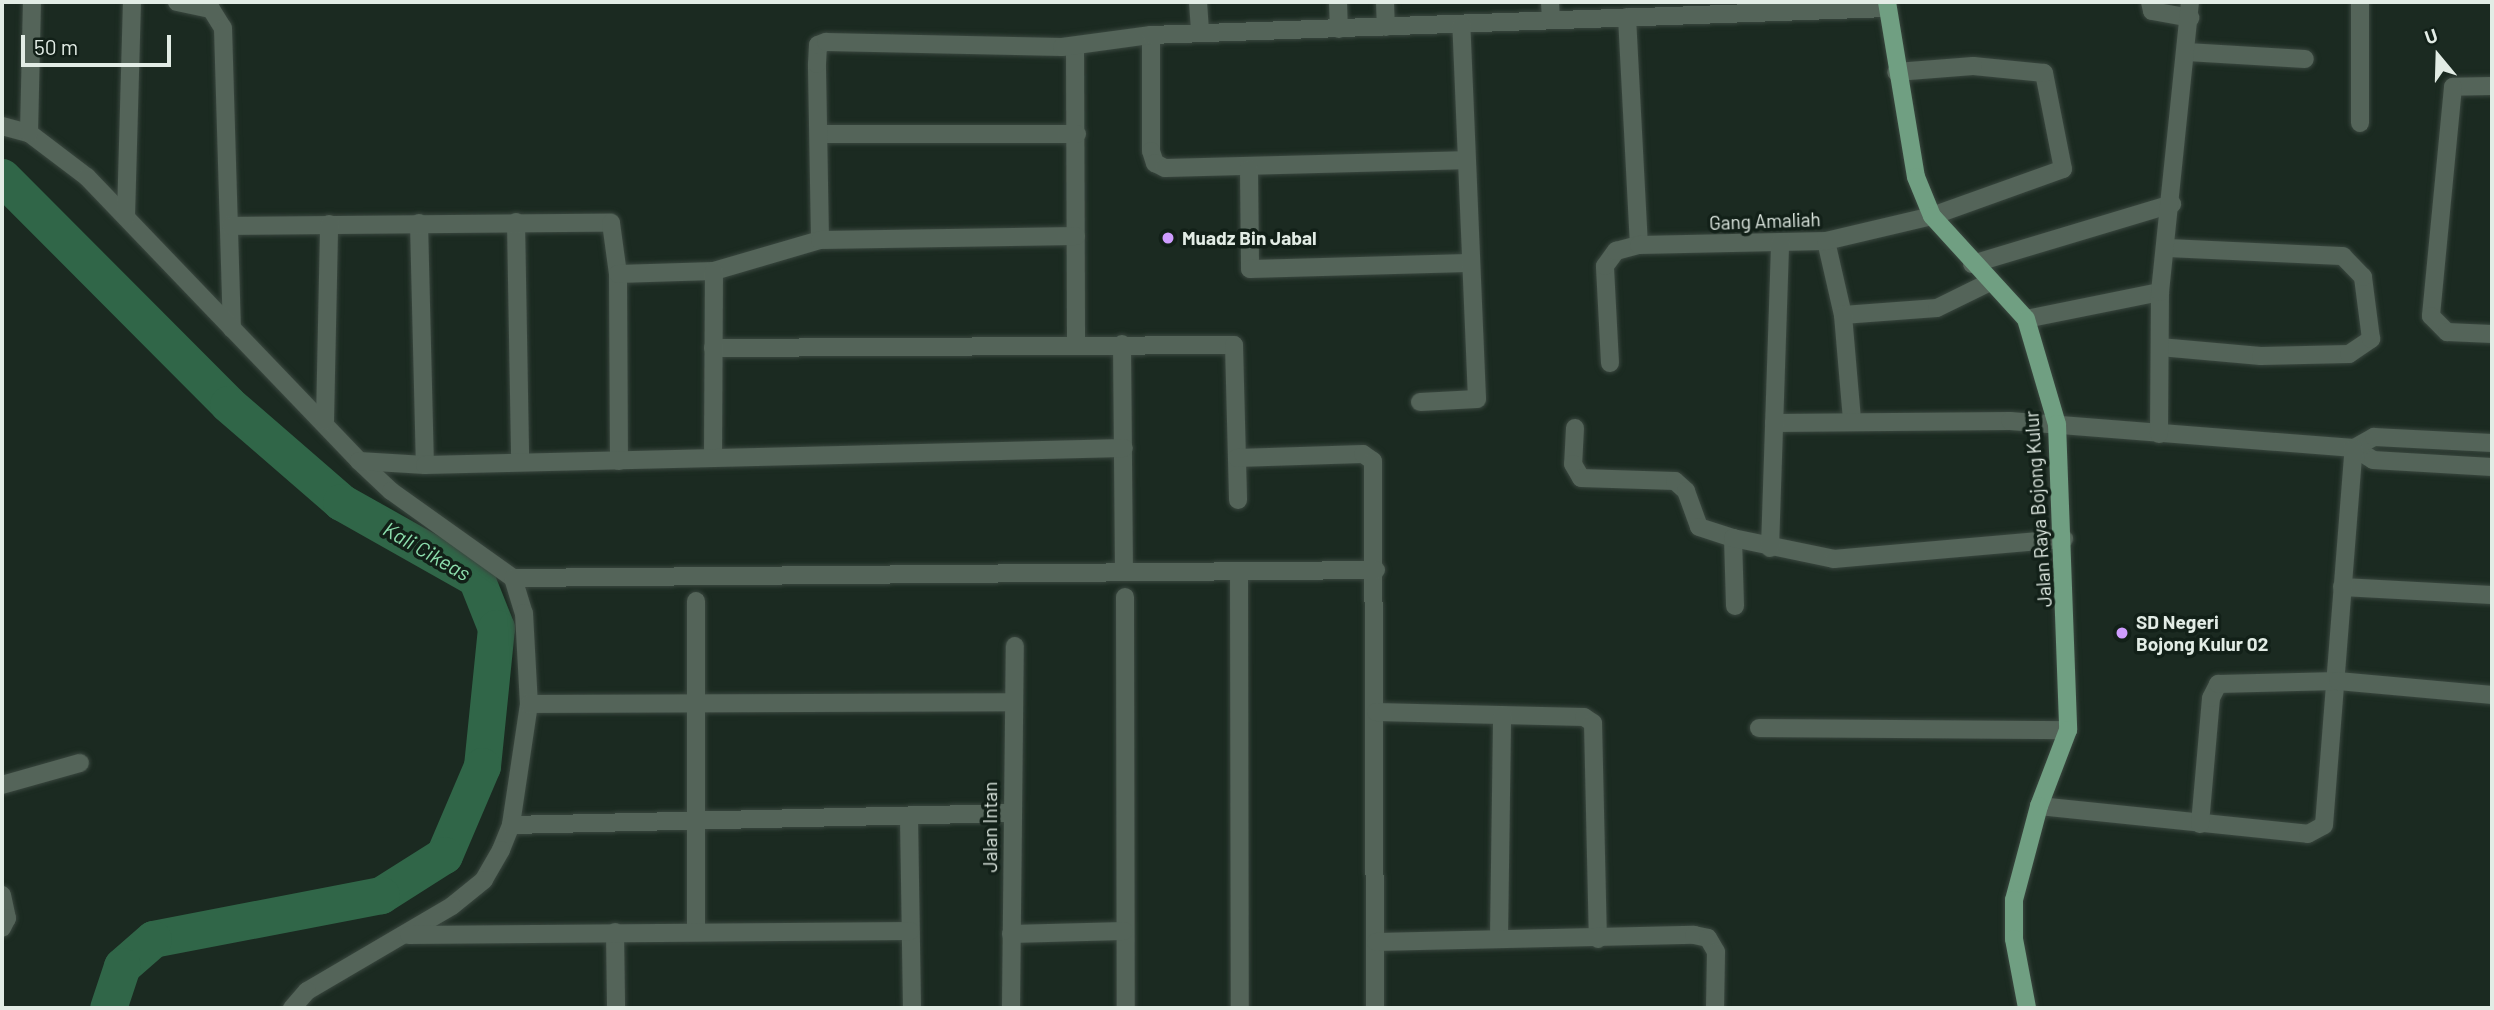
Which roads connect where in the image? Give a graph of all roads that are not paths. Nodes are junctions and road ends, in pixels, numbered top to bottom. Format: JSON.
{"nodes":[{"id":1,"x":32,"y":2,"type":"edge"},
{"id":2,"x":132,"y":2,"type":"edge"},
{"id":3,"x":177,"y":2,"type":"edge"},
{"id":4,"x":1198,"y":2,"type":"edge"},
{"id":5,"x":1338,"y":2,"type":"edge"},
{"id":6,"x":1385,"y":2,"type":"edge"},
{"id":7,"x":1550,"y":2,"type":"edge"},
{"id":8,"x":2150,"y":2,"type":"edge"},
{"id":9,"x":2360,"y":2,"type":"edge"},
{"id":10,"x":1887,"y":5,"type":"edge"},
{"id":11,"x":2190,"y":10,"type":"edge"},
{"id":12,"x":1633,"y":12,"type":"edge"},
{"id":13,"x":1551,"y":20,"type":"junction"},
{"id":14,"x":1461,"y":24,"type":"junction"},
{"id":15,"x":1386,"y":27,"type":"junction"},
{"id":16,"x":1339,"y":29,"type":"junction"},
{"id":17,"x":1200,"y":33,"type":"junction"},
{"id":18,"x":1151,"y":35,"type":"junction"},
{"id":19,"x":1075,"y":47,"type":"junction"},
{"id":20,"x":2187,"y":52,"type":"junction"},
{"id":21,"x":2305,"y":59,"type":"dead end"},
{"id":22,"x":1896,"y":72,"type":"junction"},
{"id":23,"x":2492,"y":86,"type":"edge"},
{"id":24,"x":2360,"y":123,"type":"dead end"},
{"id":25,"x":2,"y":126,"type":"edge"},
{"id":26,"x":29,"y":133,"type":"junction"},
{"id":27,"x":820,"y":134,"type":"junction"},
{"id":28,"x":1077,"y":134,"type":"junction"},
{"id":29,"x":1463,"y":160,"type":"junction"},
{"id":30,"x":1249,"y":169,"type":"junction"},
{"id":31,"x":2172,"y":204,"type":"junction"},
{"id":32,"x":126,"y":216,"type":"junction"},
{"id":33,"x":1932,"y":216,"type":"junction"},
{"id":34,"x":516,"y":222,"type":"junction"},
{"id":35,"x":419,"y":223,"type":"junction"},
{"id":36,"x":329,"y":224,"type":"junction"},
{"id":37,"x":231,"y":226,"type":"junction"},
{"id":38,"x":1076,"y":236,"type":"junction"},
{"id":39,"x":820,"y":240,"type":"junction"},
{"id":40,"x":1826,"y":241,"type":"junction"},
{"id":41,"x":1780,"y":242,"type":"junction"},
{"id":42,"x":1639,"y":245,"type":"junction"},
{"id":43,"x":2166,"y":248,"type":"junction"},
{"id":44,"x":1468,"y":264,"type":"junction"},
{"id":45,"x":1972,"y":264,"type":"junction"},
{"id":46,"x":714,"y":271,"type":"junction"},
{"id":47,"x":618,"y":274,"type":"junction"},
{"id":48,"x":1988,"y":283,"type":"junction"},
{"id":49,"x":2160,"y":292,"type":"junction"},
{"id":50,"x":1843,"y":315,"type":"junction"},
{"id":51,"x":2026,"y":319,"type":"junction"},
{"id":52,"x":232,"y":329,"type":"junction"},
{"id":53,"x":2492,"y":334,"type":"edge"},
{"id":54,"x":1076,"y":343,"type":"junction"},
{"id":55,"x":1122,"y":344,"type":"junction"},
{"id":56,"x":2160,"y":347,"type":"junction"},
{"id":57,"x":713,"y":348,"type":"junction"},
{"id":58,"x":1610,"y":363,"type":"dead end"},
{"id":59,"x":1420,"y":402,"type":"dead end"},
{"id":60,"x":1852,"y":419,"type":"junction"},
{"id":61,"x":325,"y":421,"type":"junction"},
{"id":62,"x":1774,"y":423,"type":"junction"},
{"id":63,"x":2057,"y":424,"type":"junction"},
{"id":64,"x":1575,"y":428,"type":"dead end"},
{"id":65,"x":2159,"y":435,"type":"junction"},
{"id":66,"x":2492,"y":443,"type":"edge"},
{"id":67,"x":1124,"y":448,"type":"junction"},
{"id":68,"x":2354,"y":448,"type":"junction"},
{"id":69,"x":713,"y":458,"type":"junction"},
{"id":70,"x":1237,"y":458,"type":"junction"},
{"id":71,"x":359,"y":461,"type":"junction"},
{"id":72,"x":619,"y":461,"type":"junction"},
{"id":73,"x":520,"y":463,"type":"junction"},
{"id":74,"x":425,"y":465,"type":"junction"},
{"id":75,"x":2492,"y":467,"type":"edge"},
{"id":76,"x":1238,"y":500,"type":"dead end"},
{"id":77,"x":1734,"y":538,"type":"junction"},
{"id":78,"x":2064,"y":539,"type":"junction"},
{"id":79,"x":1770,"y":548,"type":"junction"},
{"id":80,"x":1239,"y":570,"type":"junction"},
{"id":81,"x":1376,"y":570,"type":"junction"},
{"id":82,"x":1124,"y":572,"type":"junction"},
{"id":83,"x":513,"y":578,"type":"junction"},
{"id":84,"x":2342,"y":587,"type":"junction"},
{"id":85,"x":2492,"y":595,"type":"edge"},
{"id":86,"x":1125,"y":597,"type":"dead end"},
{"id":87,"x":696,"y":601,"type":"dead end"},
{"id":88,"x":1735,"y":606,"type":"dead end"},
{"id":89,"x":1015,"y":646,"type":"dead end"},
{"id":90,"x":2338,"y":681,"type":"junction"},
{"id":91,"x":2492,"y":695,"type":"edge"},
{"id":92,"x":1012,"y":702,"type":"junction"},
{"id":93,"x":529,"y":704,"type":"junction"},
{"id":94,"x":696,"y":705,"type":"junction"},
{"id":95,"x":1376,"y":712,"type":"junction"},
{"id":96,"x":1502,"y":715,"type":"junction"},
{"id":97,"x":1759,"y":728,"type":"dead end"},
{"id":98,"x":2068,"y":730,"type":"junction"},
{"id":99,"x":80,"y":763,"type":"dead end"},
{"id":100,"x":2,"y":785,"type":"edge"},
{"id":101,"x":2039,"y":806,"type":"junction"},
{"id":102,"x":1011,"y":813,"type":"junction"},
{"id":103,"x":909,"y":817,"type":"junction"},
{"id":104,"x":696,"y":821,"type":"junction"},
{"id":105,"x":2200,"y":824,"type":"junction"},
{"id":106,"x":511,"y":825,"type":"junction"},
{"id":107,"x":2,"y":895,"type":"edge"},
{"id":108,"x":2,"y":928,"type":"edge"},
{"id":109,"x":696,"y":931,"type":"junction"},
{"id":110,"x":1124,"y":931,"type":"junction"},
{"id":111,"x":615,"y":932,"type":"junction"},
{"id":112,"x":910,"y":932,"type":"junction"},
{"id":113,"x":1011,"y":934,"type":"junction"},
{"id":114,"x":409,"y":935,"type":"junction"},
{"id":115,"x":1499,"y":938,"type":"junction"},
{"id":116,"x":1598,"y":939,"type":"junction"},
{"id":117,"x":1376,"y":942,"type":"junction"},
{"id":118,"x":292,"y":1008,"type":"edge"},
{"id":119,"x":616,"y":1008,"type":"edge"},
{"id":120,"x":912,"y":1008,"type":"edge"},
{"id":121,"x":1011,"y":1008,"type":"edge"},
{"id":122,"x":1126,"y":1008,"type":"edge"},
{"id":123,"x":1240,"y":1008,"type":"edge"},
{"id":124,"x":1375,"y":1008,"type":"edge"},
{"id":125,"x":1715,"y":1008,"type":"edge"},
{"id":126,"x":2027,"y":1008,"type":"edge"}],
"edges":[{"from":1,"to":26,"type":"street"},
{"from":2,"to":32,"type":"street"},
{"from":3,"to":37,"type":"street"},
{"from":4,"to":17,"type":"street"},
{"from":5,"to":16,"type":"street"},
{"from":6,"to":15,"type":"street"},
{"from":7,"to":13,"type":"street"},
{"from":8,"to":11,"type":"street"},
{"from":9,"to":24,"type":"street"},
{"from":10,"to":12,"type":"street"},
{"from":10,"to":22,"type":"main road"},
{"from":11,"to":20,"type":"street"},
{"from":12,"to":13,"type":"street"},
{"from":12,"to":42,"type":"street"},
{"from":13,"to":14,"type":"street"},
{"from":14,"to":15,"type":"street"},
{"from":14,"to":29,"type":"street"},
{"from":15,"to":16,"type":"street"},
{"from":16,"to":17,"type":"street"},
{"from":17,"to":18,"type":"street"},
{"from":18,"to":19,"type":"street"},
{"from":18,"to":30,"type":"street"},
{"from":19,"to":27,"type":"street"},
{"from":19,"to":28,"type":"street"},
{"from":20,"to":21,"type":"street"},
{"from":20,"to":31,"type":"street"},
{"from":22,"to":33,"type":"main road"},
{"from":22,"to":33,"type":"street","name":"Gang Amaliah"},
{"from":23,"to":53,"type":"street"},
{"from":25,"to":26,"type":"street"},
{"from":26,"to":32,"type":"street"},
{"from":27,"to":28,"type":"street"},
{"from":27,"to":39,"type":"street"},
{"from":28,"to":38,"type":"street"},
{"from":29,"to":30,"type":"street"},
{"from":29,"to":44,"type":"street"},
{"from":30,"to":44,"type":"street"},
{"from":31,"to":43,"type":"street"},
{"from":31,"to":45,"type":"street"},
{"from":32,"to":52,"type":"street"},
{"from":33,"to":40,"type":"street","name":"Gang Amaliah"},
{"from":33,"to":45,"type":"main road"},
{"from":34,"to":35,"type":"street"},
{"from":34,"to":47,"type":"street"},
{"from":34,"to":73,"type":"street"},
{"from":35,"to":36,"type":"street"},
{"from":35,"to":74,"type":"street"},
{"from":36,"to":37,"type":"street"},
{"from":36,"to":61,"type":"street"},
{"from":37,"to":52,"type":"street"},
{"from":38,"to":39,"type":"street"},
{"from":38,"to":54,"type":"street"},
{"from":39,"to":46,"type":"street"},
{"from":40,"to":41,"type":"street","name":"Gang Amaliah"},
{"from":40,"to":50,"type":"street"},
{"from":41,"to":42,"type":"street","name":"Gang Amaliah"},
{"from":41,"to":62,"type":"street"},
{"from":42,"to":58,"type":"street"},
{"from":43,"to":49,"type":"street"},
{"from":43,"to":56,"type":"street"},
{"from":44,"to":59,"type":"street"},
{"from":45,"to":48,"type":"main road"},
{"from":46,"to":47,"type":"street"},
{"from":46,"to":57,"type":"street"},
{"from":47,"to":72,"type":"street"},
{"from":48,"to":50,"type":"street"},
{"from":48,"to":51,"type":"main road"},
{"from":49,"to":51,"type":"street"},
{"from":49,"to":56,"type":"street"},
{"from":50,"to":60,"type":"street"},
{"from":51,"to":63,"type":"main road","name":"Jalan Raya Bojong Kulur"},
{"from":52,"to":61,"type":"street"},
{"from":54,"to":55,"type":"street"},
{"from":54,"to":57,"type":"street"},
{"from":55,"to":67,"type":"street"},
{"from":55,"to":70,"type":"street"},
{"from":56,"to":65,"type":"street"},
{"from":57,"to":69,"type":"street"},
{"from":60,"to":62,"type":"street"},
{"from":60,"to":63,"type":"street"},
{"from":61,"to":71,"type":"street"},
{"from":62,"to":79,"type":"street"},
{"from":63,"to":65,"type":"street"},
{"from":63,"to":78,"type":"main road","name":"Jalan Raya Bojong Kulur"},
{"from":64,"to":77,"type":"street"},
{"from":65,"to":68,"type":"street"},
{"from":66,"to":68,"type":"street"},
{"from":67,"to":69,"type":"street"},
{"from":67,"to":82,"type":"street"},
{"from":68,"to":75,"type":"street"},
{"from":68,"to":84,"type":"street"},
{"from":69,"to":72,"type":"street"},
{"from":70,"to":76,"type":"street"},
{"from":70,"to":81,"type":"street"},
{"from":71,"to":74,"type":"street"},
{"from":71,"to":83,"type":"street"},
{"from":72,"to":73,"type":"street"},
{"from":73,"to":74,"type":"street"},
{"from":77,"to":79,"type":"street"},
{"from":77,"to":88,"type":"street"},
{"from":78,"to":79,"type":"street"},
{"from":78,"to":98,"type":"main road","name":"Jalan Raya Bojong Kulur"},
{"from":80,"to":81,"type":"street"},
{"from":80,"to":82,"type":"street"},
{"from":80,"to":123,"type":"street"},
{"from":81,"to":95,"type":"street"},
{"from":82,"to":83,"type":"street"},
{"from":83,"to":93,"type":"street"},
{"from":84,"to":85,"type":"street"},
{"from":84,"to":90,"type":"street"},
{"from":86,"to":110,"type":"street"},
{"from":87,"to":94,"type":"street"},
{"from":89,"to":92,"type":"street","name":"Jalan Intan"},
{"from":90,"to":91,"type":"street"},
{"from":90,"to":105,"type":"street"},
{"from":90,"to":105,"type":"street"},
{"from":92,"to":94,"type":"street"},
{"from":92,"to":102,"type":"street","name":"Jalan Intan"},
{"from":93,"to":94,"type":"street"},
{"from":93,"to":106,"type":"street"},
{"from":94,"to":104,"type":"street"},
{"from":95,"to":96,"type":"street"},
{"from":95,"to":117,"type":"street"},
{"from":96,"to":115,"type":"street"},
{"from":96,"to":116,"type":"street"},
{"from":97,"to":98,"type":"street"},
{"from":98,"to":101,"type":"main road","name":"Jalan Raya Bojong Kulur"},
{"from":99,"to":100,"type":"street"},
{"from":101,"to":105,"type":"street"},
{"from":101,"to":126,"type":"main road","name":"Jalan Raya Bojong Kulur"},
{"from":102,"to":103,"type":"street"},
{"from":102,"to":113,"type":"street","name":"Jalan Intan"},
{"from":103,"to":104,"type":"street"},
{"from":103,"to":112,"type":"street"},
{"from":104,"to":106,"type":"street"},
{"from":104,"to":109,"type":"street"},
{"from":106,"to":114,"type":"street"},
{"from":107,"to":108,"type":"street"},
{"from":109,"to":111,"type":"street"},
{"from":109,"to":112,"type":"street"},
{"from":110,"to":113,"type":"street"},
{"from":110,"to":122,"type":"street"},
{"from":111,"to":114,"type":"street"},
{"from":111,"to":119,"type":"street"},
{"from":112,"to":120,"type":"street"},
{"from":113,"to":121,"type":"street","name":"Jalan Intan"},
{"from":114,"to":118,"type":"street"},
{"from":115,"to":116,"type":"street"},
{"from":115,"to":117,"type":"street"},
{"from":116,"to":125,"type":"street"},
{"from":117,"to":124,"type":"street"}]}
